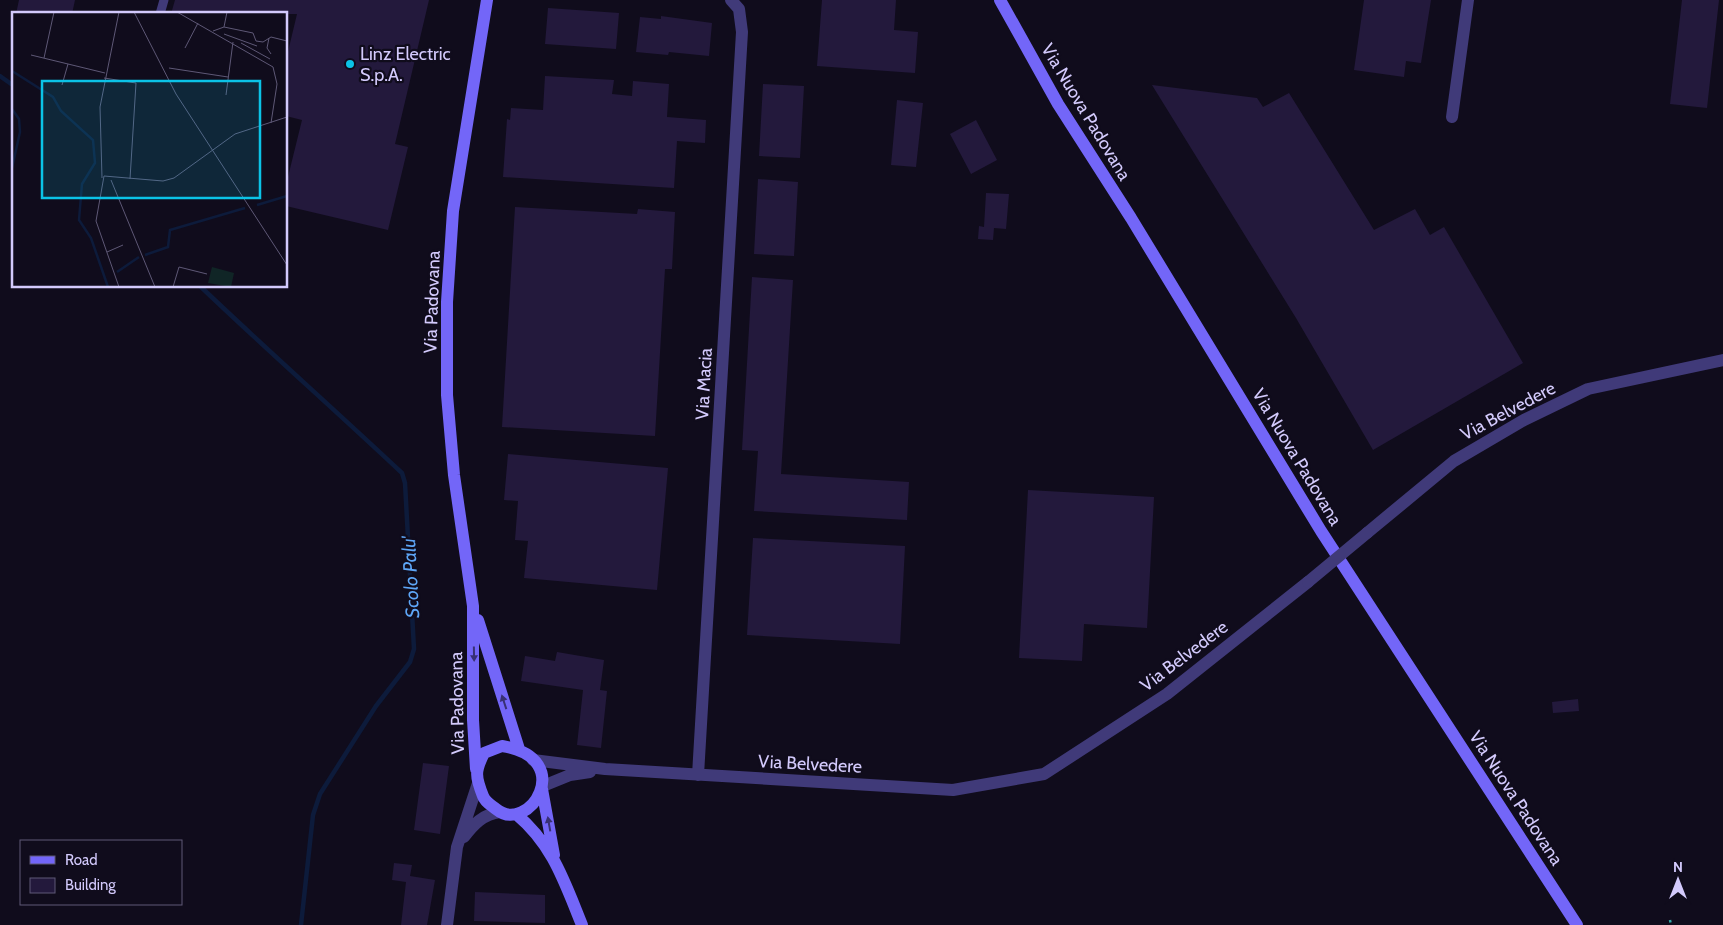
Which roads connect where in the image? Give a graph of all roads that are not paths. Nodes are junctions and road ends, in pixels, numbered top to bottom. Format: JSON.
{"nodes":[{"id":1,"x":487,"y":0,"type":"edge"},
{"id":2,"x":730,"y":0,"type":"edge"},
{"id":3,"x":1000,"y":0,"type":"edge"},
{"id":4,"x":1468,"y":0,"type":"edge"},
{"id":5,"x":1452,"y":117,"type":"dead end"},
{"id":6,"x":1723,"y":360,"type":"edge"},
{"id":7,"x":473,"y":606,"type":"junction"},
{"id":8,"x":519,"y":748,"type":"junction"},
{"id":9,"x":533,"y":760,"type":"junction"},
{"id":10,"x":476,"y":769,"type":"junction"},
{"id":11,"x":605,"y":769,"type":"junction"},
{"id":12,"x":698,"y":775,"type":"junction"},
{"id":13,"x":478,"y":783,"type":"junction"},
{"id":14,"x":542,"y":787,"type":"junction"},
{"id":15,"x":500,"y":812,"type":"junction"},
{"id":16,"x":516,"y":814,"type":"junction"},
{"id":17,"x":457,"y":847,"type":"junction"},
{"id":18,"x":555,"y":860,"type":"junction"},
{"id":19,"x":447,"y":925,"type":"edge"},
{"id":20,"x":582,"y":925,"type":"edge"},
{"id":21,"x":1577,"y":925,"type":"edge"}],
"edges":[{"from":1,"to":7,"type":"street","name":"Via Padovana"},
{"from":2,"to":12,"type":"street","name":"Via Macia"},
{"from":3,"to":21,"type":"street","name":"Via Nuova Padovana"},
{"from":4,"to":5,"type":"street"},
{"from":6,"to":12,"type":"street","name":"Via Belvedere","bridge":true},
{"from":8,"to":7,"type":"street","name":"Via Padovana","one_way":true},
{"from":7,"to":10,"type":"street","name":"Via Padovana","one_way":true},
{"from":8,"to":9,"type":"street"},
{"from":8,"to":10,"type":"street","name":"Via Padovana"},
{"from":9,"to":11,"type":"street","name":"Via Belvedere"},
{"from":9,"to":14,"type":"street"},
{"from":10,"to":13,"type":"street","name":"Via Padovana"},
{"from":11,"to":12,"type":"street","name":"Via Belvedere"},
{"from":11,"to":14,"type":"street","name":"Via Belvedere"},
{"from":13,"to":15,"type":"street","name":"Via Padovana"},
{"from":13,"to":17,"type":"street"},
{"from":14,"to":16,"type":"street"},
{"from":18,"to":14,"type":"street","one_way":true},
{"from":15,"to":16,"type":"street"},
{"from":15,"to":17,"type":"street"},
{"from":16,"to":18,"type":"street"},
{"from":17,"to":19,"type":"street"},
{"from":18,"to":20,"type":"street"}]}
